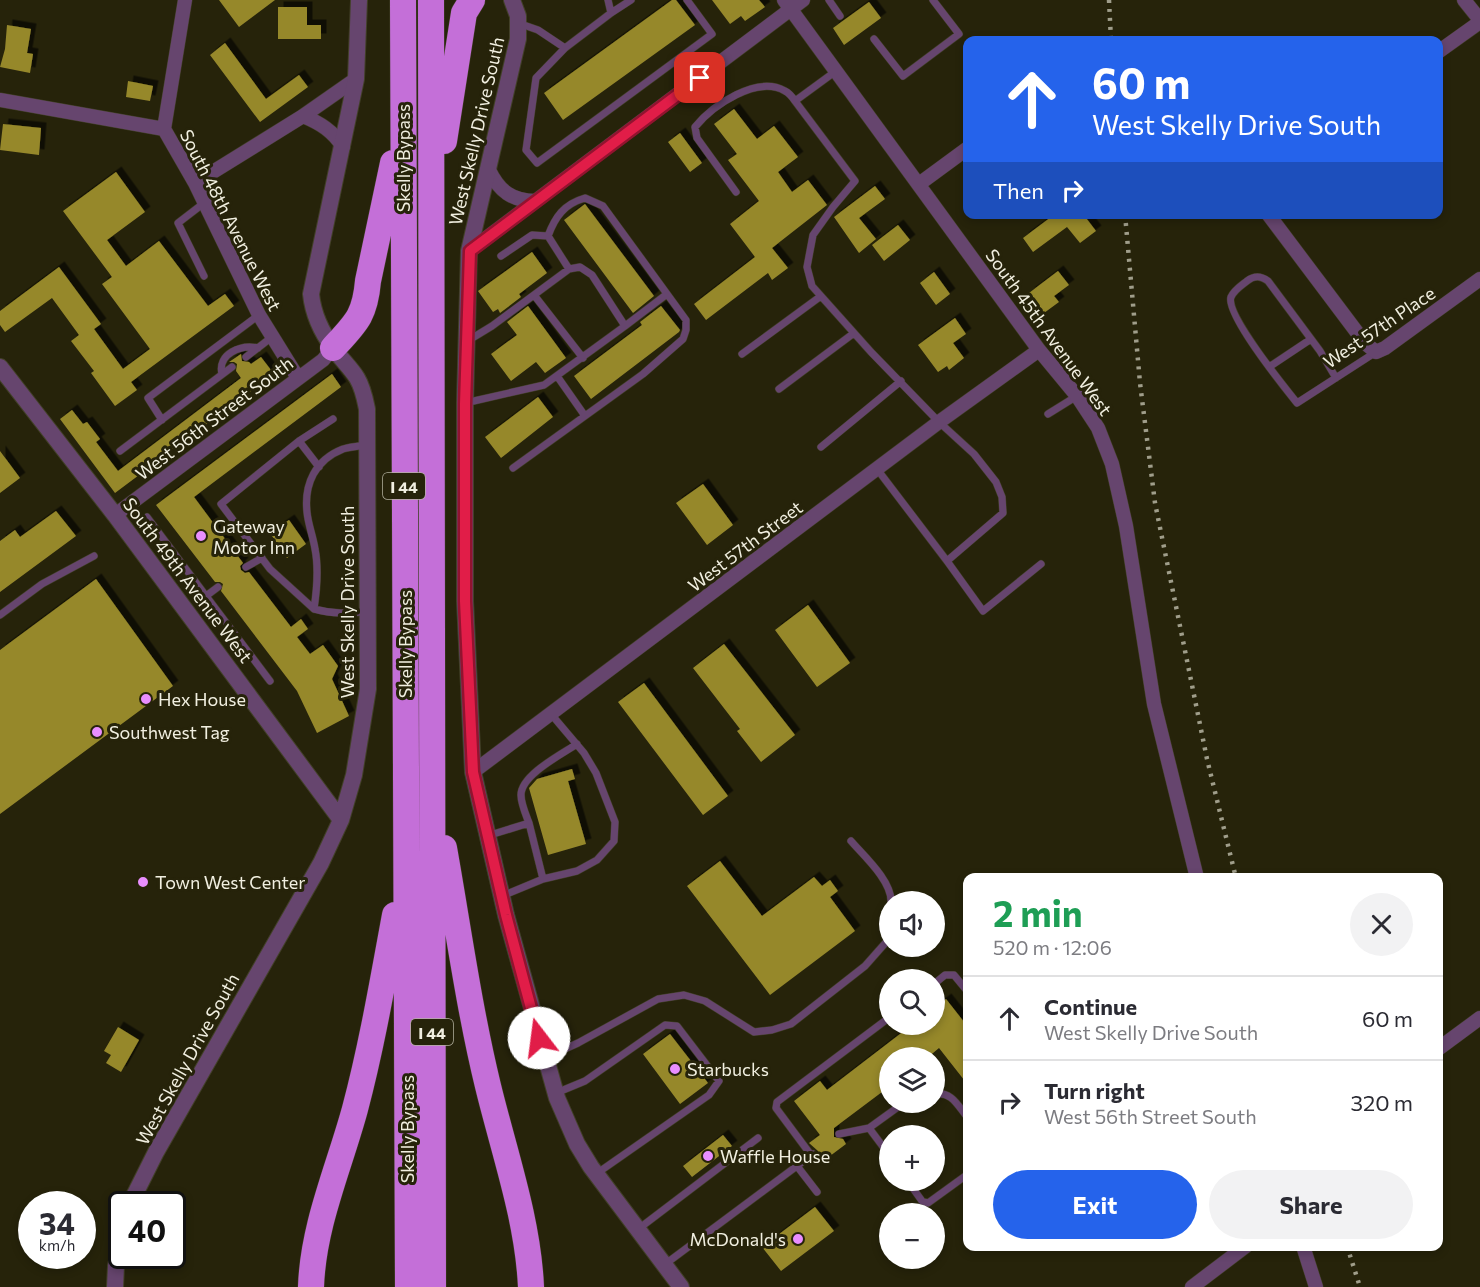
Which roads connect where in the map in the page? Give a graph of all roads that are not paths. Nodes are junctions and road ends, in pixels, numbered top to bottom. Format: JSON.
{"nodes":[{"id":1,"x":185,"y":0,"type":"edge"},
{"id":2,"x":359,"y":0,"type":"edge"},
{"id":3,"x":403,"y":0,"type":"edge"},
{"id":4,"x":431,"y":0,"type":"edge"},
{"id":5,"x":472,"y":0,"type":"edge"},
{"id":6,"x":512,"y":0,"type":"edge"},
{"id":7,"x":608,"y":0,"type":"edge"},
{"id":8,"x":631,"y":0,"type":"edge"},
{"id":9,"x":687,"y":0,"type":"edge"},
{"id":10,"x":802,"y":0,"type":"edge"},
{"id":11,"x":829,"y":0,"type":"edge"},
{"id":12,"x":933,"y":0,"type":"edge"},
{"id":13,"x":1464,"y":0,"type":"edge"},
{"id":14,"x":788,"y":5,"type":"edge"},
{"id":15,"x":611,"y":13,"type":"junction"},
{"id":16,"x":840,"y":16,"type":"dead end"},
{"id":17,"x":1480,"y":21,"type":"edge"},
{"id":18,"x":518,"y":23,"type":"junction"},
{"id":19,"x":874,"y":39,"type":"dead end"},
{"id":20,"x":565,"y":48,"type":"junction"},
{"id":21,"x":1443,"y":48,"type":"edge"},
{"id":22,"x":836,"y":71,"type":"junction"},
{"id":23,"x":356,"y":79,"type":"junction"},
{"id":24,"x":0,"y":100,"type":"edge"},
{"id":25,"x":795,"y":101,"type":"junction"},
{"id":26,"x":303,"y":116,"type":"junction"},
{"id":27,"x":403,"y":116,"type":"junction"},
{"id":28,"x":164,"y":129,"type":"junction"},
{"id":29,"x":343,"y":147,"type":"junction"},
{"id":30,"x":963,"y":152,"type":"edge"},
{"id":31,"x":489,"y":170,"type":"junction"},
{"id":32,"x":195,"y":183,"type":"junction"},
{"id":33,"x":920,"y":184,"type":"junction"},
{"id":34,"x":736,"y":192,"type":"dead end"},
{"id":35,"x":536,"y":201,"type":"junction"},
{"id":36,"x":204,"y":203,"type":"junction"},
{"id":37,"x":432,"y":215,"type":"junction"},
{"id":38,"x":1272,"y":219,"type":"edge"},
{"id":39,"x":548,"y":236,"type":"junction"},
{"id":40,"x":470,"y":251,"type":"junction"},
{"id":41,"x":501,"y":256,"type":"dead end"},
{"id":42,"x":569,"y":269,"type":"junction"},
{"id":43,"x":204,"y":276,"type":"dead end"},
{"id":44,"x":1480,"y":279,"type":"edge"},
{"id":45,"x":667,"y":294,"type":"junction"},
{"id":46,"x":534,"y":295,"type":"junction"},
{"id":47,"x":821,"y":296,"type":"junction"},
{"id":48,"x":259,"y":315,"type":"junction"},
{"id":49,"x":624,"y":326,"type":"junction"},
{"id":50,"x":854,"y":333,"type":"junction"},
{"id":51,"x":272,"y":337,"type":"junction"},
{"id":52,"x":1311,"y":339,"type":"junction"},
{"id":53,"x":466,"y":341,"type":"junction"},
{"id":54,"x":221,"y":343,"type":"junction"},
{"id":55,"x":258,"y":348,"type":"junction"},
{"id":56,"x":333,"y":348,"type":"junction"},
{"id":57,"x":1039,"y":350,"type":"junction"},
{"id":58,"x":1376,"y":352,"type":"junction"},
{"id":59,"x":230,"y":354,"type":"junction"},
{"id":60,"x":742,"y":354,"type":"dead end"},
{"id":61,"x":246,"y":357,"type":"dead end"},
{"id":62,"x":583,"y":358,"type":"junction"},
{"id":63,"x":0,"y":367,"type":"edge"},
{"id":64,"x":232,"y":367,"type":"dead end"},
{"id":65,"x":1269,"y":367,"type":"junction"},
{"id":66,"x":222,"y":374,"type":"junction"},
{"id":67,"x":557,"y":376,"type":"junction"},
{"id":68,"x":298,"y":378,"type":"junction"},
{"id":69,"x":1336,"y":378,"type":"junction"},
{"id":70,"x":901,"y":381,"type":"junction"},
{"id":71,"x":779,"y":389,"type":"dead end"},
{"id":72,"x":1077,"y":396,"type":"junction"},
{"id":73,"x":465,"y":404,"type":"junction"},
{"id":74,"x":1048,"y":414,"type":"dead end"},
{"id":75,"x":585,"y":416,"type":"junction"},
{"id":76,"x":333,"y":419,"type":"dead end"},
{"id":77,"x":162,"y":420,"type":"junction"},
{"id":78,"x":939,"y":422,"type":"junction"},
{"id":79,"x":299,"y":441,"type":"junction"},
{"id":80,"x":368,"y":445,"type":"junction"},
{"id":81,"x":821,"y":447,"type":"dead end"},
{"id":82,"x":120,"y":452,"type":"dead end"},
{"id":83,"x":319,"y":467,"type":"junction"},
{"id":84,"x":513,"y":468,"type":"dead end"},
{"id":85,"x":877,"y":469,"type":"junction"},
{"id":86,"x":115,"y":515,"type":"junction"},
{"id":87,"x":147,"y":517,"type":"dead end"},
{"id":88,"x":94,"y":556,"type":"dead end"},
{"id":89,"x":262,"y":558,"type":"junction"},
{"id":90,"x":947,"y":561,"type":"junction"},
{"id":91,"x":1041,"y":564,"type":"dead end"},
{"id":92,"x":246,"y":567,"type":"dead end"},
{"id":93,"x":218,"y":587,"type":"dead end"},
{"id":94,"x":206,"y":597,"type":"junction"},
{"id":95,"x":314,"y":609,"type":"junction"},
{"id":96,"x":368,"y":611,"type":"junction"},
{"id":97,"x":0,"y":615,"type":"edge"},
{"id":98,"x":270,"y":681,"type":"dead end"},
{"id":99,"x":551,"y":714,"type":"junction"},
{"id":100,"x":577,"y":744,"type":"junction"},
{"id":101,"x":473,"y":772,"type":"junction"},
{"id":102,"x":432,"y":777,"type":"junction"},
{"id":103,"x":341,"y":820,"type":"junction"},
{"id":104,"x":529,"y":823,"type":"junction"},
{"id":105,"x":487,"y":836,"type":"junction"},
{"id":106,"x":851,"y":841,"type":"dead end"},
{"id":107,"x":406,"y":856,"type":"junction"},
{"id":108,"x":1196,"y":873,"type":"edge"},
{"id":109,"x":543,"y":879,"type":"junction"},
{"id":110,"x":890,"y":891,"type":"edge"},
{"id":111,"x":502,"y":896,"type":"junction"},
{"id":112,"x":879,"y":951,"type":"edge"},
{"id":113,"x":945,"y":975,"type":"edge"},
{"id":114,"x":963,"y":986,"type":"edge"},
{"id":115,"x":1480,"y":1018,"type":"edge"},
{"id":116,"x":879,"y":1025,"type":"edge"},
{"id":117,"x":1443,"y":1045,"type":"edge"},
{"id":118,"x":544,"y":1058,"type":"junction"},
{"id":119,"x":555,"y":1094,"type":"junction"},
{"id":120,"x":945,"y":1094,"type":"edge"},
{"id":121,"x":963,"y":1112,"type":"edge"},
{"id":122,"x":890,"y":1113,"type":"edge"},
{"id":123,"x":869,"y":1128,"type":"junction"},
{"id":124,"x":839,"y":1134,"type":"dead end"},
{"id":125,"x":758,"y":1138,"type":"dead end"},
{"id":126,"x":879,"y":1141,"type":"edge"},
{"id":127,"x":797,"y":1166,"type":"junction"},
{"id":128,"x":596,"y":1174,"type":"junction"},
{"id":129,"x":963,"y":1178,"type":"edge"},
{"id":130,"x":137,"y":1191,"type":"edge"},
{"id":131,"x":915,"y":1191,"type":"edge"},
{"id":132,"x":945,"y":1191,"type":"edge"},
{"id":133,"x":945,"y":1191,"type":"edge"},
{"id":134,"x":817,"y":1192,"type":"dead end"},
{"id":135,"x":637,"y":1230,"type":"junction"},
{"id":136,"x":1239,"y":1251,"type":"edge"},
{"id":137,"x":1305,"y":1251,"type":"edge"},
{"id":138,"x":664,"y":1265,"type":"junction"},
{"id":139,"x":117,"y":1269,"type":"edge"},
{"id":140,"x":116,"y":1287,"type":"edge"},
{"id":141,"x":310,"y":1287,"type":"edge"},
{"id":142,"x":408,"y":1287,"type":"edge"},
{"id":143,"x":433,"y":1287,"type":"edge"},
{"id":144,"x":531,"y":1287,"type":"edge"},
{"id":145,"x":681,"y":1287,"type":"edge"},
{"id":146,"x":1192,"y":1287,"type":"edge"},
{"id":147,"x":1316,"y":1287,"type":"edge"}],
"edges":[{"from":1,"to":28,"type":"street","name":"South 48th Avenue West"},
{"from":2,"to":23,"type":"street","name":"West Skelly Drive South"},
{"from":3,"to":27,"type":"highway","name":"Skelly Bypass","number":"I 44"},
{"from":4,"to":37,"type":"highway","name":"Skelly Bypass","number":"I 44"},
{"from":5,"to":37,"type":"highway"},
{"from":6,"to":18,"type":"street","name":"West Skelly Drive South"},
{"from":7,"to":15,"type":"lane"},
{"from":8,"to":15,"type":"lane"},
{"from":9,"to":20,"type":"lane"},
{"from":10,"to":14,"type":"street"},
{"from":11,"to":16,"type":"lane"},
{"from":12,"to":19,"type":"lane"},
{"from":13,"to":17,"type":"street"},
{"from":14,"to":22,"type":"street","name":"South 45th Avenue West"},
{"from":14,"to":35,"type":"street"},
{"from":15,"to":20,"type":"lane"},
{"from":17,"to":21,"type":"street"},
{"from":18,"to":20,"type":"lane"},
{"from":18,"to":31,"type":"street","name":"West Skelly Drive South"},
{"from":22,"to":25,"type":"lane"},
{"from":22,"to":33,"type":"street","name":"South 45th Avenue West"},
{"from":23,"to":26,"type":"street"},
{"from":23,"to":29,"type":"street","name":"West Skelly Drive South"},
{"from":24,"to":28,"type":"street"},
{"from":25,"to":34,"type":"lane"},
{"from":25,"to":47,"type":"lane"},
{"from":26,"to":29,"type":"street"},
{"from":26,"to":32,"type":"street"},
{"from":27,"to":56,"type":"highway"},
{"from":27,"to":107,"type":"highway","name":"Skelly Bypass","number":"I 44"},
{"from":28,"to":32,"type":"street","name":"South 48th Avenue West"},
{"from":29,"to":56,"type":"street","name":"West Skelly Drive South"},
{"from":30,"to":33,"type":"street"},
{"from":31,"to":35,"type":"street"},
{"from":31,"to":40,"type":"street","name":"West Skelly Drive South"},
{"from":32,"to":36,"type":"street","name":"South 48th Avenue West"},
{"from":33,"to":57,"type":"street","name":"South 45th Avenue West"},
{"from":35,"to":40,"type":"street"},
{"from":36,"to":43,"type":"lane"},
{"from":36,"to":48,"type":"street","name":"South 48th Avenue West"},
{"from":37,"to":102,"type":"highway","name":"Skelly Bypass","number":"I 44"},
{"from":38,"to":58,"type":"street"},
{"from":39,"to":41,"type":"lane"},
{"from":39,"to":42,"type":"lane"},
{"from":39,"to":45,"type":"lane"},
{"from":40,"to":53,"type":"street","name":"West Skelly Drive South"},
{"from":42,"to":46,"type":"lane"},
{"from":42,"to":49,"type":"lane"},
{"from":44,"to":58,"type":"street","name":"West 57th Place"},
{"from":45,"to":49,"type":"lane"},
{"from":45,"to":75,"type":"lane"},
{"from":46,"to":53,"type":"lane"},
{"from":46,"to":62,"type":"lane"},
{"from":47,"to":50,"type":"lane"},
{"from":47,"to":60,"type":"lane"},
{"from":48,"to":51,"type":"street","name":"South 48th Avenue West"},
{"from":48,"to":54,"type":"lane"},
{"from":49,"to":62,"type":"lane"},
{"from":50,"to":70,"type":"lane"},
{"from":50,"to":71,"type":"lane"},
{"from":51,"to":55,"type":"lane"},
{"from":51,"to":68,"type":"street","name":"South 48th Avenue West"},
{"from":52,"to":65,"type":"lane"},
{"from":52,"to":65,"type":"lane"},
{"from":52,"to":69,"type":"lane"},
{"from":53,"to":73,"type":"street","name":"West Skelly Drive South"},
{"from":54,"to":59,"type":"lane"},
{"from":54,"to":77,"type":"lane"},
{"from":55,"to":59,"type":"lane"},
{"from":55,"to":61,"type":"lane"},
{"from":56,"to":68,"type":"street","name":"West 56th Street South"},
{"from":56,"to":80,"type":"street","name":"West Skelly Drive South"},
{"from":57,"to":72,"type":"street","name":"South 45th Avenue West"},
{"from":57,"to":78,"type":"street","name":"West 57th Street"},
{"from":58,"to":69,"type":"lane","name":"West 57th Place"},
{"from":59,"to":66,"type":"lane"},
{"from":62,"to":67,"type":"lane"},
{"from":63,"to":86,"type":"street","name":"South 49th Avenue West"},
{"from":64,"to":66,"type":"lane"},
{"from":65,"to":69,"type":"lane","name":"West 57th Place"},
{"from":66,"to":77,"type":"lane"},
{"from":67,"to":73,"type":"lane"},
{"from":67,"to":75,"type":"lane"},
{"from":68,"to":86,"type":"street","name":"West 56th Street South"},
{"from":70,"to":78,"type":"lane"},
{"from":70,"to":81,"type":"lane"},
{"from":72,"to":74,"type":"lane"},
{"from":72,"to":108,"type":"street","name":"South 45th Avenue West"},
{"from":73,"to":101,"type":"street","name":"West Skelly Drive South"},
{"from":75,"to":84,"type":"lane"},
{"from":76,"to":79,"type":"lane"},
{"from":77,"to":82,"type":"lane"},
{"from":78,"to":85,"type":"street","name":"West 57th Street"},
{"from":78,"to":90,"type":"lane"},
{"from":79,"to":83,"type":"lane"},
{"from":79,"to":89,"type":"lane"},
{"from":80,"to":83,"type":"lane"},
{"from":80,"to":96,"type":"street","name":"West Skelly Drive South"},
{"from":83,"to":95,"type":"lane"},
{"from":85,"to":90,"type":"lane"},
{"from":85,"to":99,"type":"street","name":"West 57th Street"},
{"from":86,"to":103,"type":"street","name":"South 49th Avenue West"},
{"from":87,"to":94,"type":"lane"},
{"from":88,"to":97,"type":"lane"},
{"from":89,"to":92,"type":"lane"},
{"from":89,"to":95,"type":"lane"},
{"from":90,"to":91,"type":"lane"},
{"from":93,"to":94,"type":"lane"},
{"from":94,"to":98,"type":"lane"},
{"from":95,"to":96,"type":"lane"},
{"from":96,"to":103,"type":"street","name":"West Skelly Drive South"},
{"from":99,"to":100,"type":"lane"},
{"from":99,"to":101,"type":"street","name":"West 57th Street"},
{"from":100,"to":104,"type":"lane"},
{"from":100,"to":109,"type":"lane"},
{"from":101,"to":105,"type":"street","name":"West Skelly Drive South"},
{"from":102,"to":143,"type":"highway","name":"Skelly Bypass","number":"I 44"},
{"from":102,"to":144,"type":"highway"},
{"from":103,"to":130,"type":"street","name":"West Skelly Drive South"},
{"from":104,"to":105,"type":"lane"},
{"from":104,"to":109,"type":"lane"},
{"from":105,"to":111,"type":"street","name":"West Skelly Drive South"},
{"from":106,"to":110,"type":"lane"},
{"from":107,"to":141,"type":"highway"},
{"from":107,"to":142,"type":"highway","name":"Skelly Bypass","number":"I 44"},
{"from":109,"to":111,"type":"lane"},
{"from":111,"to":118,"type":"street","name":"West Skelly Drive South"},
{"from":112,"to":118,"type":"lane"},
{"from":113,"to":114,"type":"lane"},
{"from":115,"to":117,"type":"street"},
{"from":116,"to":127,"type":"lane"},
{"from":118,"to":119,"type":"street"},
{"from":119,"to":128,"type":"street"},
{"from":119,"to":128,"type":"lane"},
{"from":120,"to":121,"type":"lane"},
{"from":122,"to":123,"type":"lane"},
{"from":123,"to":124,"type":"lane"},
{"from":123,"to":126,"type":"lane"},
{"from":125,"to":135,"type":"lane"},
{"from":127,"to":134,"type":"lane"},
{"from":127,"to":138,"type":"lane"},
{"from":128,"to":135,"type":"street"},
{"from":129,"to":133,"type":"lane"},
{"from":131,"to":132,"type":"lane"},
{"from":135,"to":138,"type":"street"},
{"from":136,"to":146,"type":"street"},
{"from":137,"to":147,"type":"street"},
{"from":138,"to":145,"type":"street"},
{"from":139,"to":140,"type":"street"}]}
